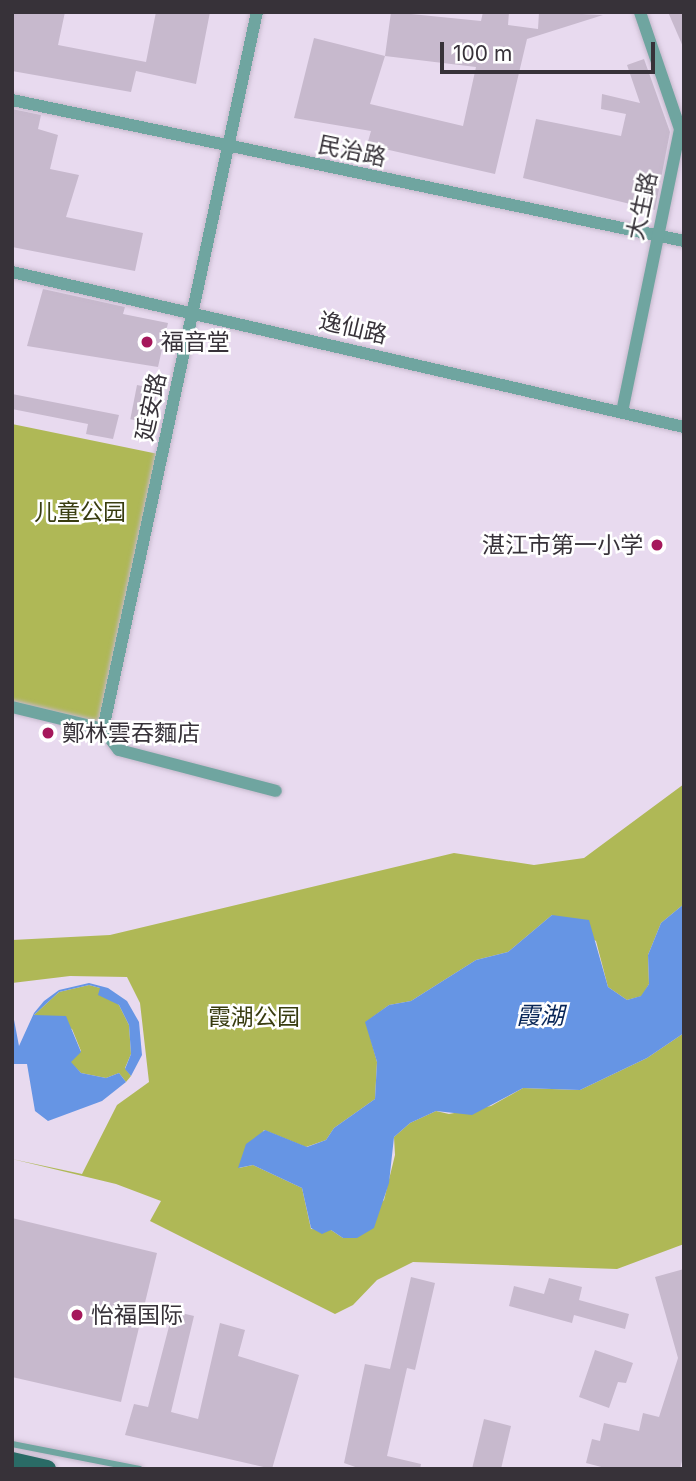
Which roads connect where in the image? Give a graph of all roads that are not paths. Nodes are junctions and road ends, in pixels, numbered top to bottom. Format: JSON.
{"nodes":[{"id":1,"x":257,"y":12,"type":"edge"},
{"id":2,"x":640,"y":12,"type":"edge"},
{"id":3,"x":12,"y":100,"type":"edge"},
{"id":4,"x":229,"y":146,"type":"junction"},
{"id":5,"x":657,"y":236,"type":"junction"},
{"id":6,"x":684,"y":241,"type":"edge"},
{"id":7,"x":12,"y":272,"type":"edge"},
{"id":8,"x":193,"y":313,"type":"junction"},
{"id":9,"x":622,"y":412,"type":"junction"},
{"id":10,"x":684,"y":427,"type":"edge"},
{"id":11,"x":12,"y":707,"type":"edge"},
{"id":12,"x":103,"y":729,"type":"junction"},
{"id":13,"x":276,"y":791,"type":"dead end"},
{"id":14,"x":12,"y":1444,"type":"edge"},
{"id":15,"x":12,"y":1461,"type":"edge"},
{"id":16,"x":47,"y":1469,"type":"edge"},
{"id":17,"x":140,"y":1469,"type":"edge"}],
"edges":[{"from":1,"to":4,"type":"street","name":"延安路"},
{"from":2,"to":5,"type":"street","name":"大生路"},
{"from":3,"to":4,"type":"street","name":"民治路"},
{"from":4,"to":5,"type":"street","name":"民治路"},
{"from":4,"to":8,"type":"street","name":"延安路"},
{"from":5,"to":6,"type":"street","name":"民治路"},
{"from":5,"to":9,"type":"street","name":"大生路"},
{"from":7,"to":8,"type":"street","name":"逸仙路"},
{"from":8,"to":9,"type":"street","name":"逸仙路"},
{"from":8,"to":12,"type":"street","name":"延安路"},
{"from":9,"to":10,"type":"street","name":"逸仙路"},
{"from":11,"to":12,"type":"street"},
{"from":12,"to":13,"type":"street"},
{"from":14,"to":17,"type":"lane"},
{"from":15,"to":16,"type":"main road"}]}
